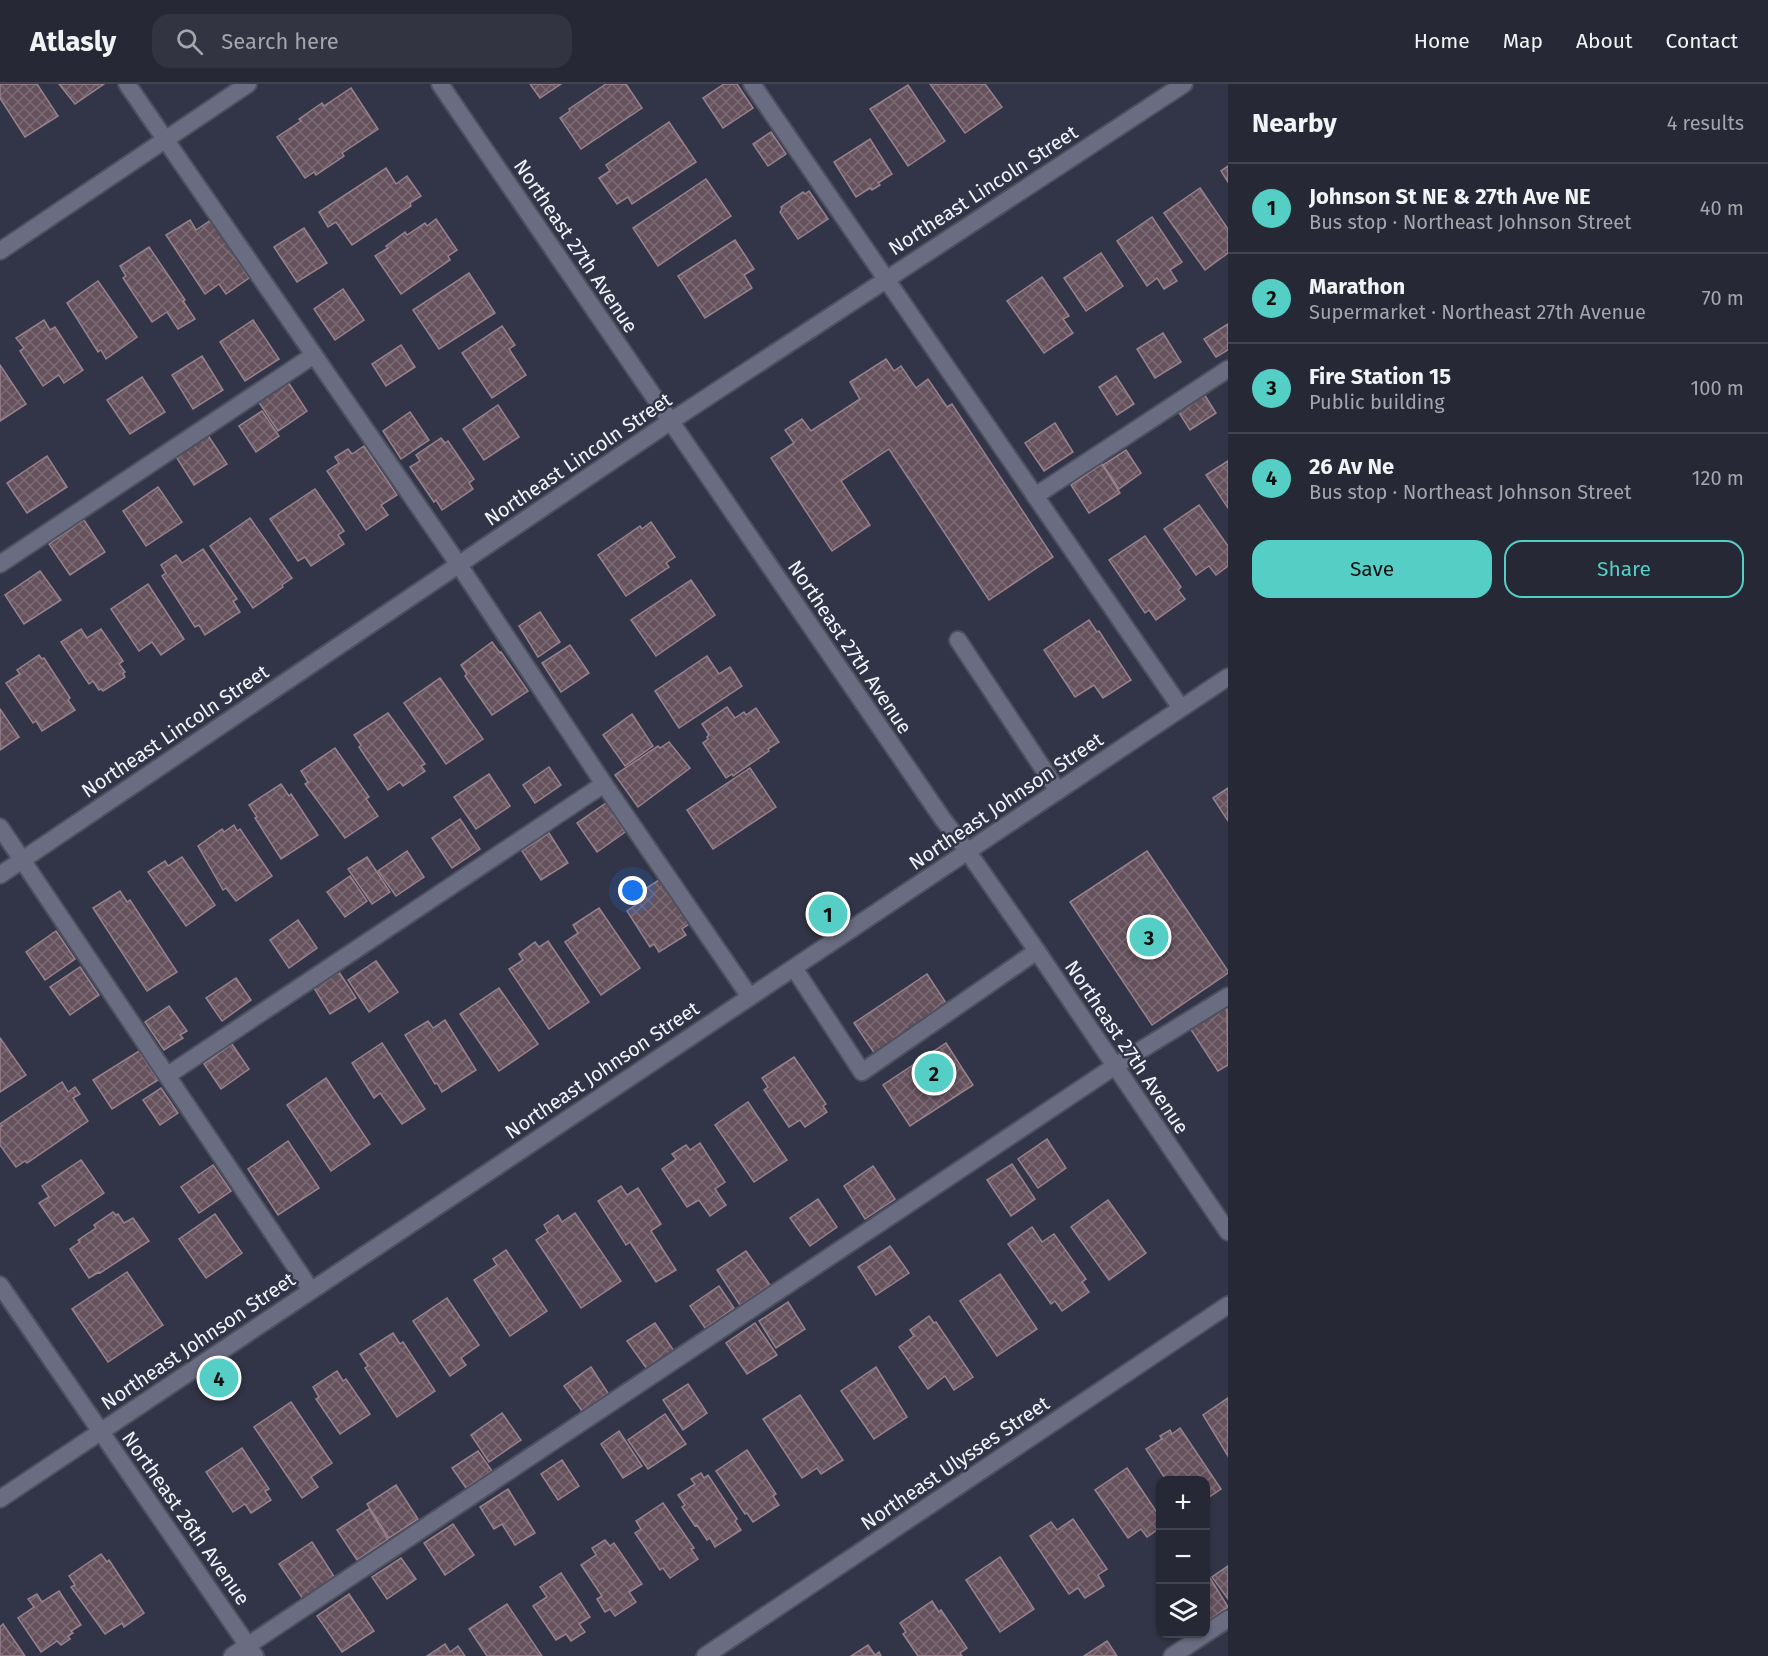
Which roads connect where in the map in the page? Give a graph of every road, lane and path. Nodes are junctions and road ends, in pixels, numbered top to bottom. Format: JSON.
{"nodes":[{"id":1,"x":127,"y":84,"type":"edge"},
{"id":2,"x":248,"y":84,"type":"edge"},
{"id":3,"x":440,"y":84,"type":"edge"},
{"id":4,"x":752,"y":84,"type":"edge"},
{"id":5,"x":1184,"y":84,"type":"edge"},
{"id":6,"x":166,"y":139,"type":"junction"},
{"id":7,"x":0,"y":251,"type":"edge"},
{"id":8,"x":885,"y":280,"type":"junction"},
{"id":9,"x":314,"y":356,"type":"junction"},
{"id":10,"x":1228,"y":369,"type":"edge"},
{"id":11,"x":671,"y":420,"type":"junction"},
{"id":12,"x":1035,"y":496,"type":"junction"},
{"id":13,"x":0,"y":564,"type":"edge"},
{"id":14,"x":459,"y":565,"type":"junction"},
{"id":15,"x":958,"y":640,"type":"dead end"},
{"id":16,"x":1228,"y":677,"type":"edge"},
{"id":17,"x":1181,"y":708,"type":"junction"},
{"id":18,"x":604,"y":784,"type":"junction"},
{"id":19,"x":1058,"y":791,"type":"junction"},
{"id":20,"x":0,"y":827,"type":"edge"},
{"id":21,"x":968,"y":852,"type":"junction"},
{"id":22,"x":23,"y":860,"type":"junction"},
{"id":23,"x":0,"y":876,"type":"edge"},
{"id":24,"x":1037,"y":951,"type":"junction"},
{"id":25,"x":794,"y":968,"type":"junction"},
{"id":26,"x":1228,"y":996,"type":"edge"},
{"id":27,"x":750,"y":997,"type":"junction"},
{"id":28,"x":1115,"y":1066,"type":"junction"},
{"id":29,"x":168,"y":1075,"type":"junction"},
{"id":30,"x":1228,"y":1233,"type":"edge"},
{"id":31,"x":0,"y":1285,"type":"edge"},
{"id":32,"x":311,"y":1290,"type":"junction"},
{"id":33,"x":1228,"y":1305,"type":"edge"},
{"id":34,"x":101,"y":1431,"type":"junction"},
{"id":35,"x":0,"y":1499,"type":"edge"},
{"id":36,"x":1228,"y":1618,"type":"edge"},
{"id":37,"x":252,"y":1651,"type":"edge"},
{"id":38,"x":232,"y":1656,"type":"edge"},
{"id":39,"x":705,"y":1656,"type":"edge"},
{"id":40,"x":1172,"y":1656,"type":"edge"}],
"edges":[{"from":1,"to":6,"type":"street"},
{"from":2,"to":6,"type":"street"},
{"from":3,"to":11,"type":"street","name":"Northeast 27th Avenue"},
{"from":4,"to":8,"type":"street"},
{"from":5,"to":8,"type":"street","name":"Northeast Lincoln Street"},
{"from":6,"to":7,"type":"street"},
{"from":6,"to":9,"type":"street"},
{"from":8,"to":11,"type":"street","name":"Northeast Lincoln Street"},
{"from":8,"to":12,"type":"street"},
{"from":9,"to":13,"type":"street"},
{"from":9,"to":14,"type":"street"},
{"from":10,"to":12,"type":"street"},
{"from":11,"to":14,"type":"street","name":"Northeast Lincoln Street"},
{"from":11,"to":21,"type":"street","name":"Northeast 27th Avenue"},
{"from":12,"to":17,"type":"street"},
{"from":14,"to":18,"type":"street"},
{"from":14,"to":22,"type":"street","name":"Northeast Lincoln Street"},
{"from":15,"to":19,"type":"street"},
{"from":16,"to":17,"type":"street","name":"Northeast Johnson Street"},
{"from":17,"to":19,"type":"street","name":"Northeast Johnson Street"},
{"from":18,"to":27,"type":"street"},
{"from":18,"to":29,"type":"street"},
{"from":19,"to":21,"type":"street","name":"Northeast Johnson Street"},
{"from":20,"to":22,"type":"street"},
{"from":21,"to":24,"type":"street","name":"Northeast 27th Avenue"},
{"from":21,"to":25,"type":"street","name":"Northeast Johnson Street"},
{"from":22,"to":23,"type":"street","name":"Northeast Lincoln Street"},
{"from":22,"to":29,"type":"street"},
{"from":24,"to":25,"type":"street"},
{"from":24,"to":28,"type":"street","name":"Northeast 27th Avenue"},
{"from":25,"to":27,"type":"street","name":"Northeast Johnson Street"},
{"from":26,"to":28,"type":"street"},
{"from":27,"to":32,"type":"street","name":"Northeast Johnson Street"},
{"from":28,"to":30,"type":"street","name":"Northeast 27th Avenue"},
{"from":28,"to":37,"type":"street"},
{"from":29,"to":32,"type":"street"},
{"from":31,"to":34,"type":"street","name":"Northeast 26th Avenue"},
{"from":32,"to":34,"type":"street","name":"Northeast Johnson Street"},
{"from":33,"to":39,"type":"street","name":"Northeast Ulysses Street"},
{"from":34,"to":35,"type":"street","name":"Northeast Johnson Street"},
{"from":34,"to":37,"type":"street","name":"Northeast 26th Avenue"},
{"from":36,"to":40,"type":"street"},
{"from":37,"to":38,"type":"street"}]}
